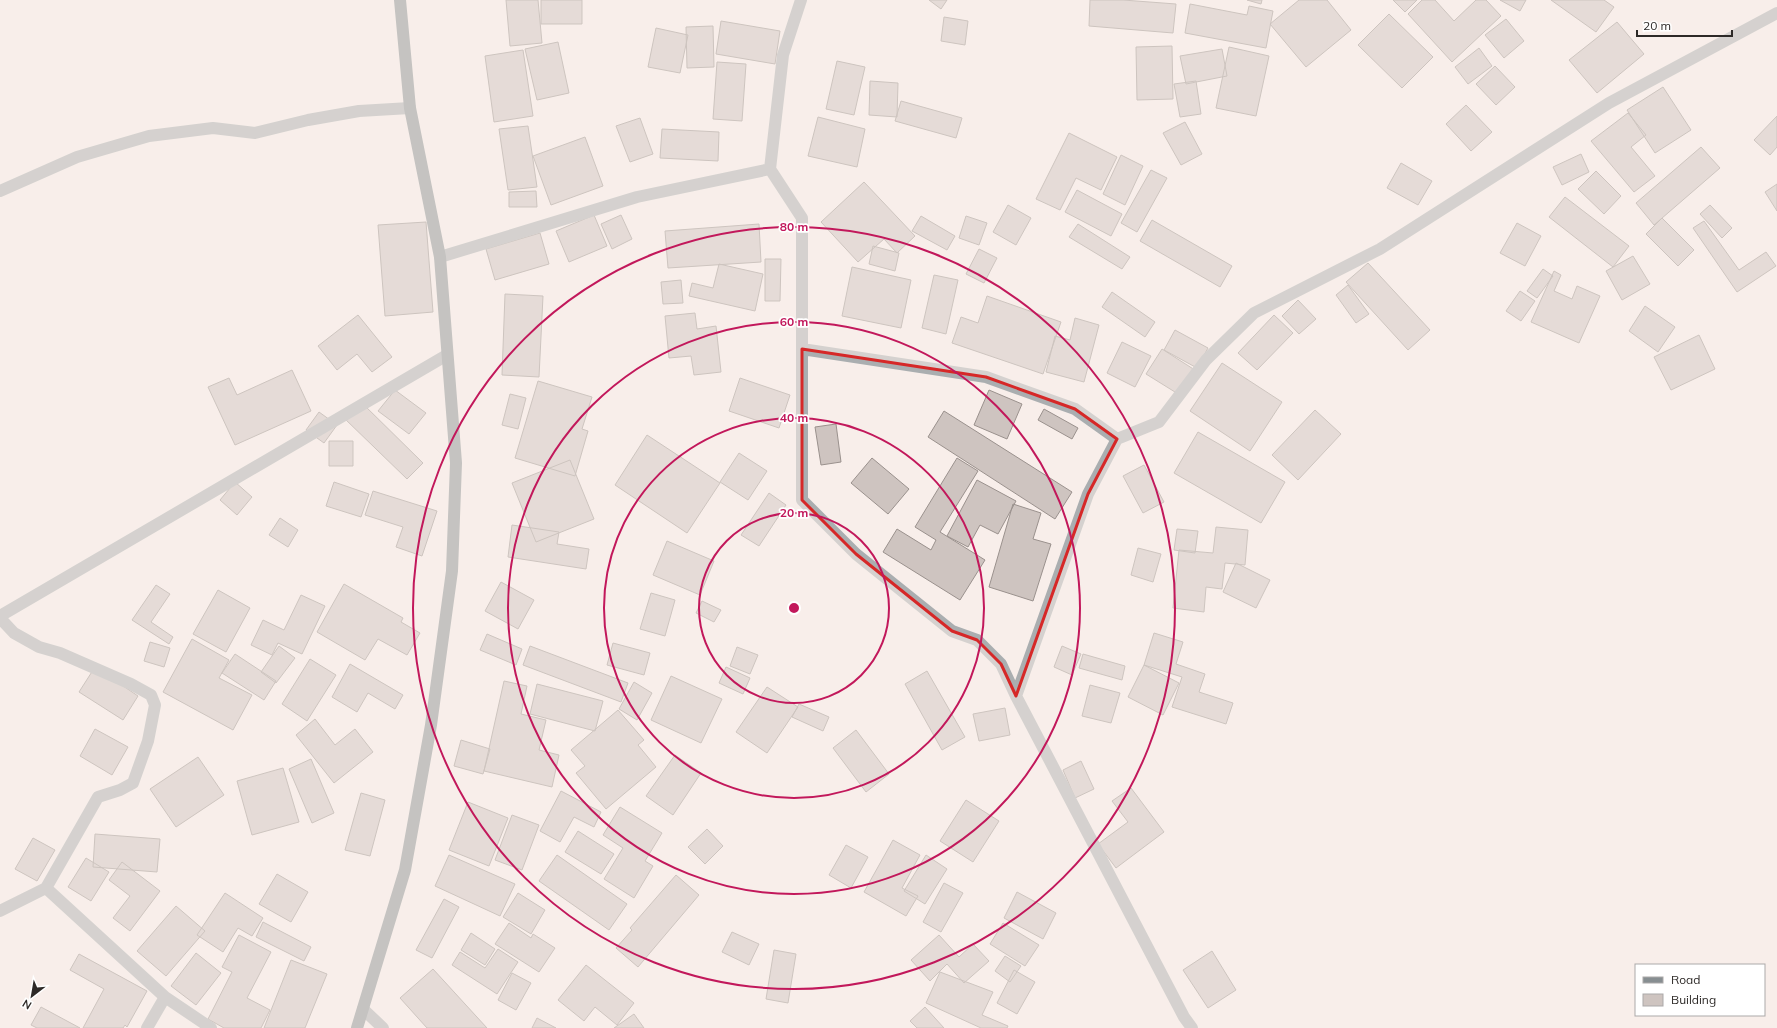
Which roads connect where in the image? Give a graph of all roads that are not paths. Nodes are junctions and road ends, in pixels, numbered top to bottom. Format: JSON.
{"nodes":[{"id":1,"x":400,"y":0,"type":"edge"},
{"id":2,"x":801,"y":0,"type":"edge"},
{"id":3,"x":1777,"y":13,"type":"edge"},
{"id":4,"x":410,"y":108,"type":"junction"},
{"id":5,"x":770,"y":169,"type":"junction"},
{"id":6,"x":0,"y":192,"type":"edge"},
{"id":7,"x":440,"y":257,"type":"junction"},
{"id":8,"x":802,"y":348,"type":"junction"},
{"id":9,"x":447,"y":355,"type":"junction"},
{"id":10,"x":1118,"y":439,"type":"junction"},
{"id":11,"x":0,"y":617,"type":"edge"},
{"id":12,"x":1016,"y":696,"type":"junction"},
{"id":13,"x":46,"y":888,"type":"junction"},
{"id":14,"x":0,"y":911,"type":"edge"},
{"id":15,"x":165,"y":998,"type":"junction"},
{"id":16,"x":363,"y":1009,"type":"junction"},
{"id":17,"x":147,"y":1028,"type":"edge"},
{"id":18,"x":211,"y":1028,"type":"edge"},
{"id":19,"x":357,"y":1028,"type":"edge"},
{"id":20,"x":383,"y":1028,"type":"edge"},
{"id":21,"x":1192,"y":1028,"type":"edge"}],
"edges":[{"from":1,"to":4,"type":"main road"},
{"from":2,"to":5,"type":"street"},
{"from":3,"to":10,"type":"street"},
{"from":4,"to":6,"type":"street"},
{"from":4,"to":7,"type":"main road"},
{"from":5,"to":7,"type":"street"},
{"from":5,"to":8,"type":"street"},
{"from":7,"to":9,"type":"main road"},
{"from":8,"to":10,"type":"street"},
{"from":8,"to":12,"type":"street"},
{"from":9,"to":11,"type":"street"},
{"from":9,"to":16,"type":"main road"},
{"from":10,"to":12,"type":"street"},
{"from":11,"to":13,"type":"street"},
{"from":12,"to":21,"type":"street"},
{"from":13,"to":14,"type":"street"},
{"from":13,"to":15,"type":"street"},
{"from":15,"to":17,"type":"street"},
{"from":15,"to":18,"type":"street"},
{"from":16,"to":19,"type":"main road"},
{"from":16,"to":20,"type":"street"}]}
